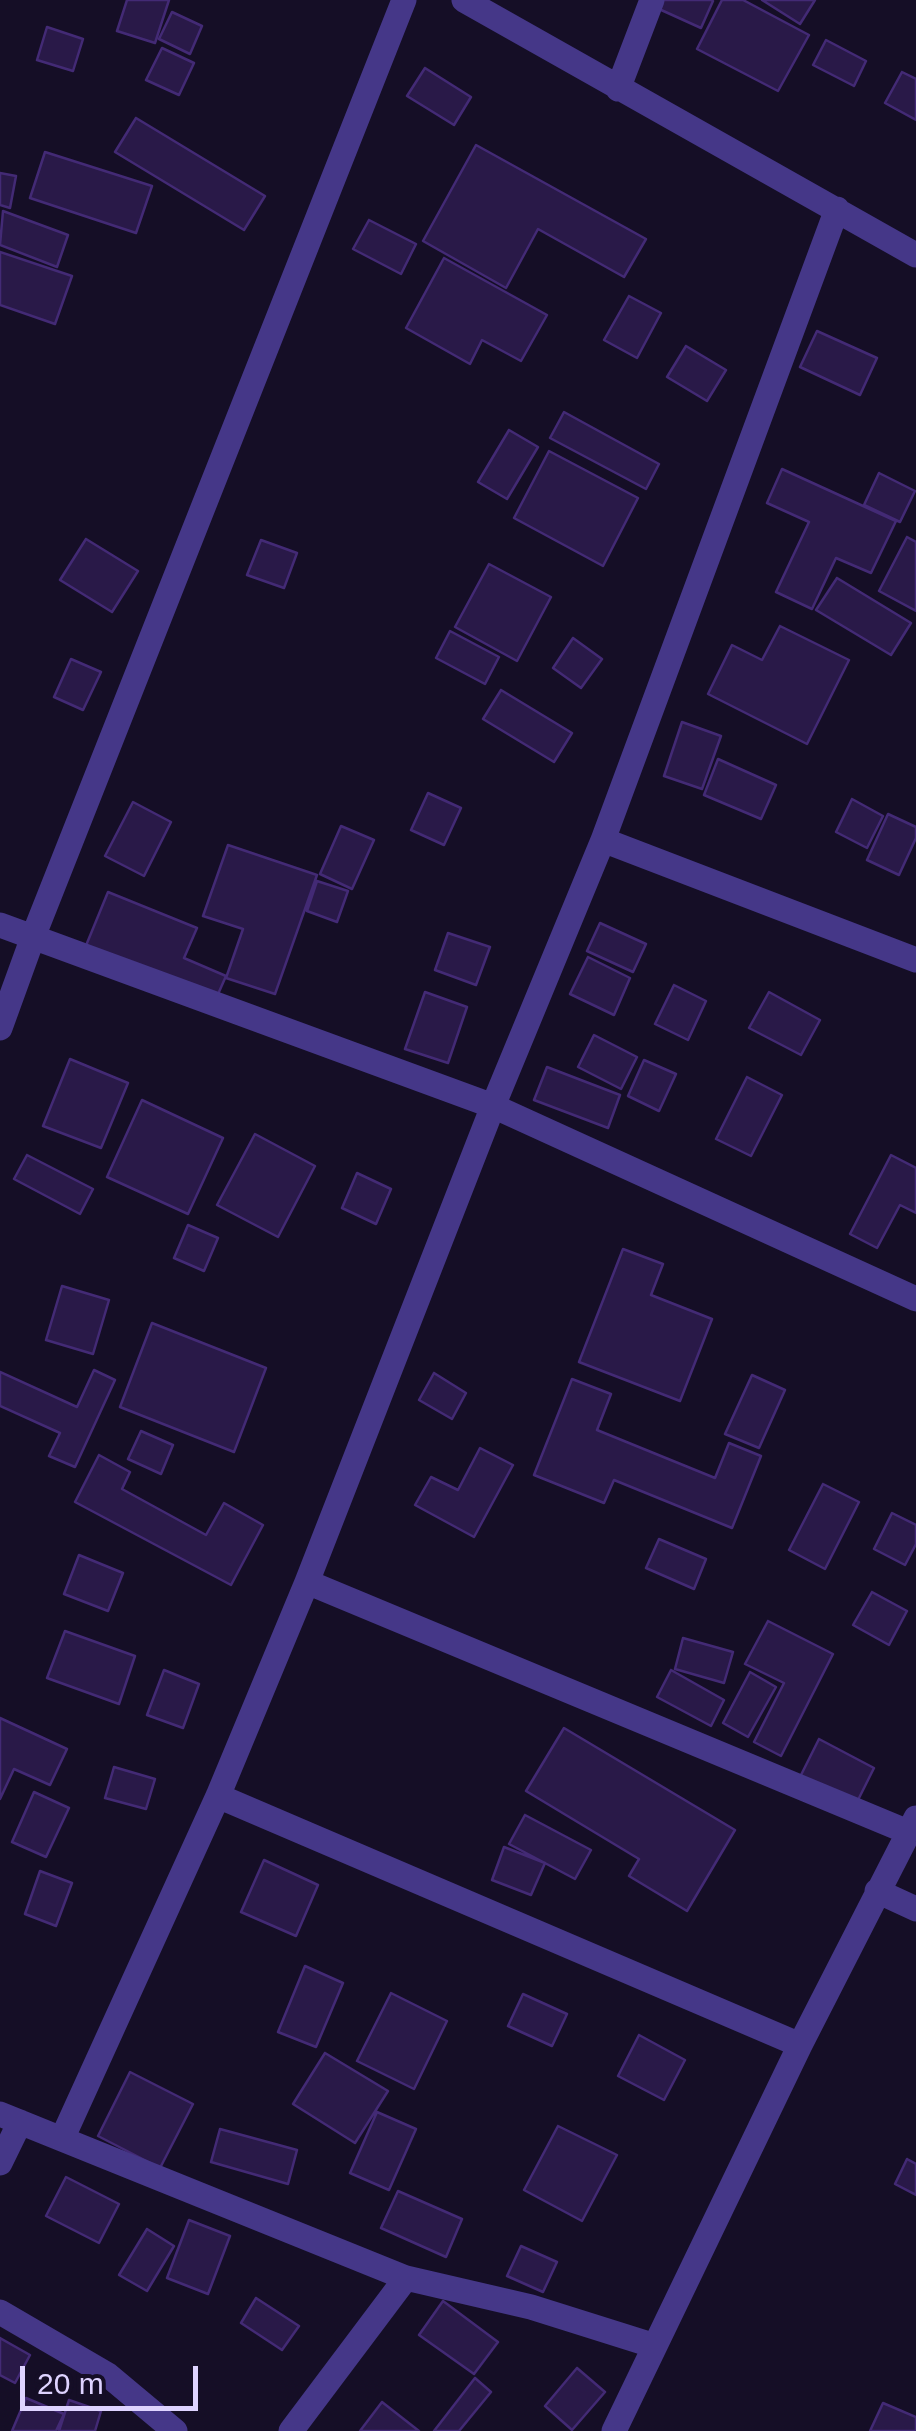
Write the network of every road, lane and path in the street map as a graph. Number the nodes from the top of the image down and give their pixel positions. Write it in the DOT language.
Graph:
graph roads {
  1 [pos="404,0"];
  2 [pos="464,0"];
  3 [pos="652,0"];
  4 [pos="618,89"];
  5 [pos="837,209"];
  6 [pos="916,255"];
  7 [pos="602,840"];
  8 [pos="0,925"];
  9 [pos="33,937"];
  10 [pos="916,960"];
  11 [pos="0,1028"];
  12 [pos="493,1106"];
  13 [pos="916,1299"];
  14 [pos="307,1582"];
  15 [pos="218,1796"];
  16 [pos="912,1825"];
  17 [pos="878,1891"];
  18 [pos="916,1908"];
  19 [pos="800,2045"];
  20 [pos="10,2118"];
  21 [pos="62,2139"];
  22 [pos="0,2164"];
  23 [pos="406,2278"];
  24 [pos="0,2312"];
  25 [pos="654,2346"];
  26 [pos="175,2431"];
  27 [pos="291,2431"];
  28 [pos="614,2431"];
  1 -- 9 [label="street"];
  2 -- 4 [label="street"];
  3 -- 4 [label="street"];
  4 -- 5 [label="street"];
  5 -- 6 [label="street"];
  5 -- 7 [label="street"];
  7 -- 10 [label="street"];
  7 -- 12 [label="street"];
  8 -- 9 [label="street"];
  9 -- 11 [label="street"];
  9 -- 12 [label="street"];
  12 -- 13 [label="street"];
  12 -- 14 [label="street"];
  14 -- 15 [label="street"];
  14 -- 16 [label="street"];
  15 -- 19 [label="street"];
  15 -- 21 [label="street"];
  16 -- 17 [label="street"];
  17 -- 18 [label="street"];
  17 -- 19 [label="street"];
  19 -- 25 [label="street"];
  20 -- 21 [label="street"];
  20 -- 22 [label="street"];
  21 -- 23 [label="street"];
  23 -- 25 [label="street"];
  23 -- 27 [label="street"];
  24 -- 26 [label="street"];
  25 -- 28 [label="street"];
}
